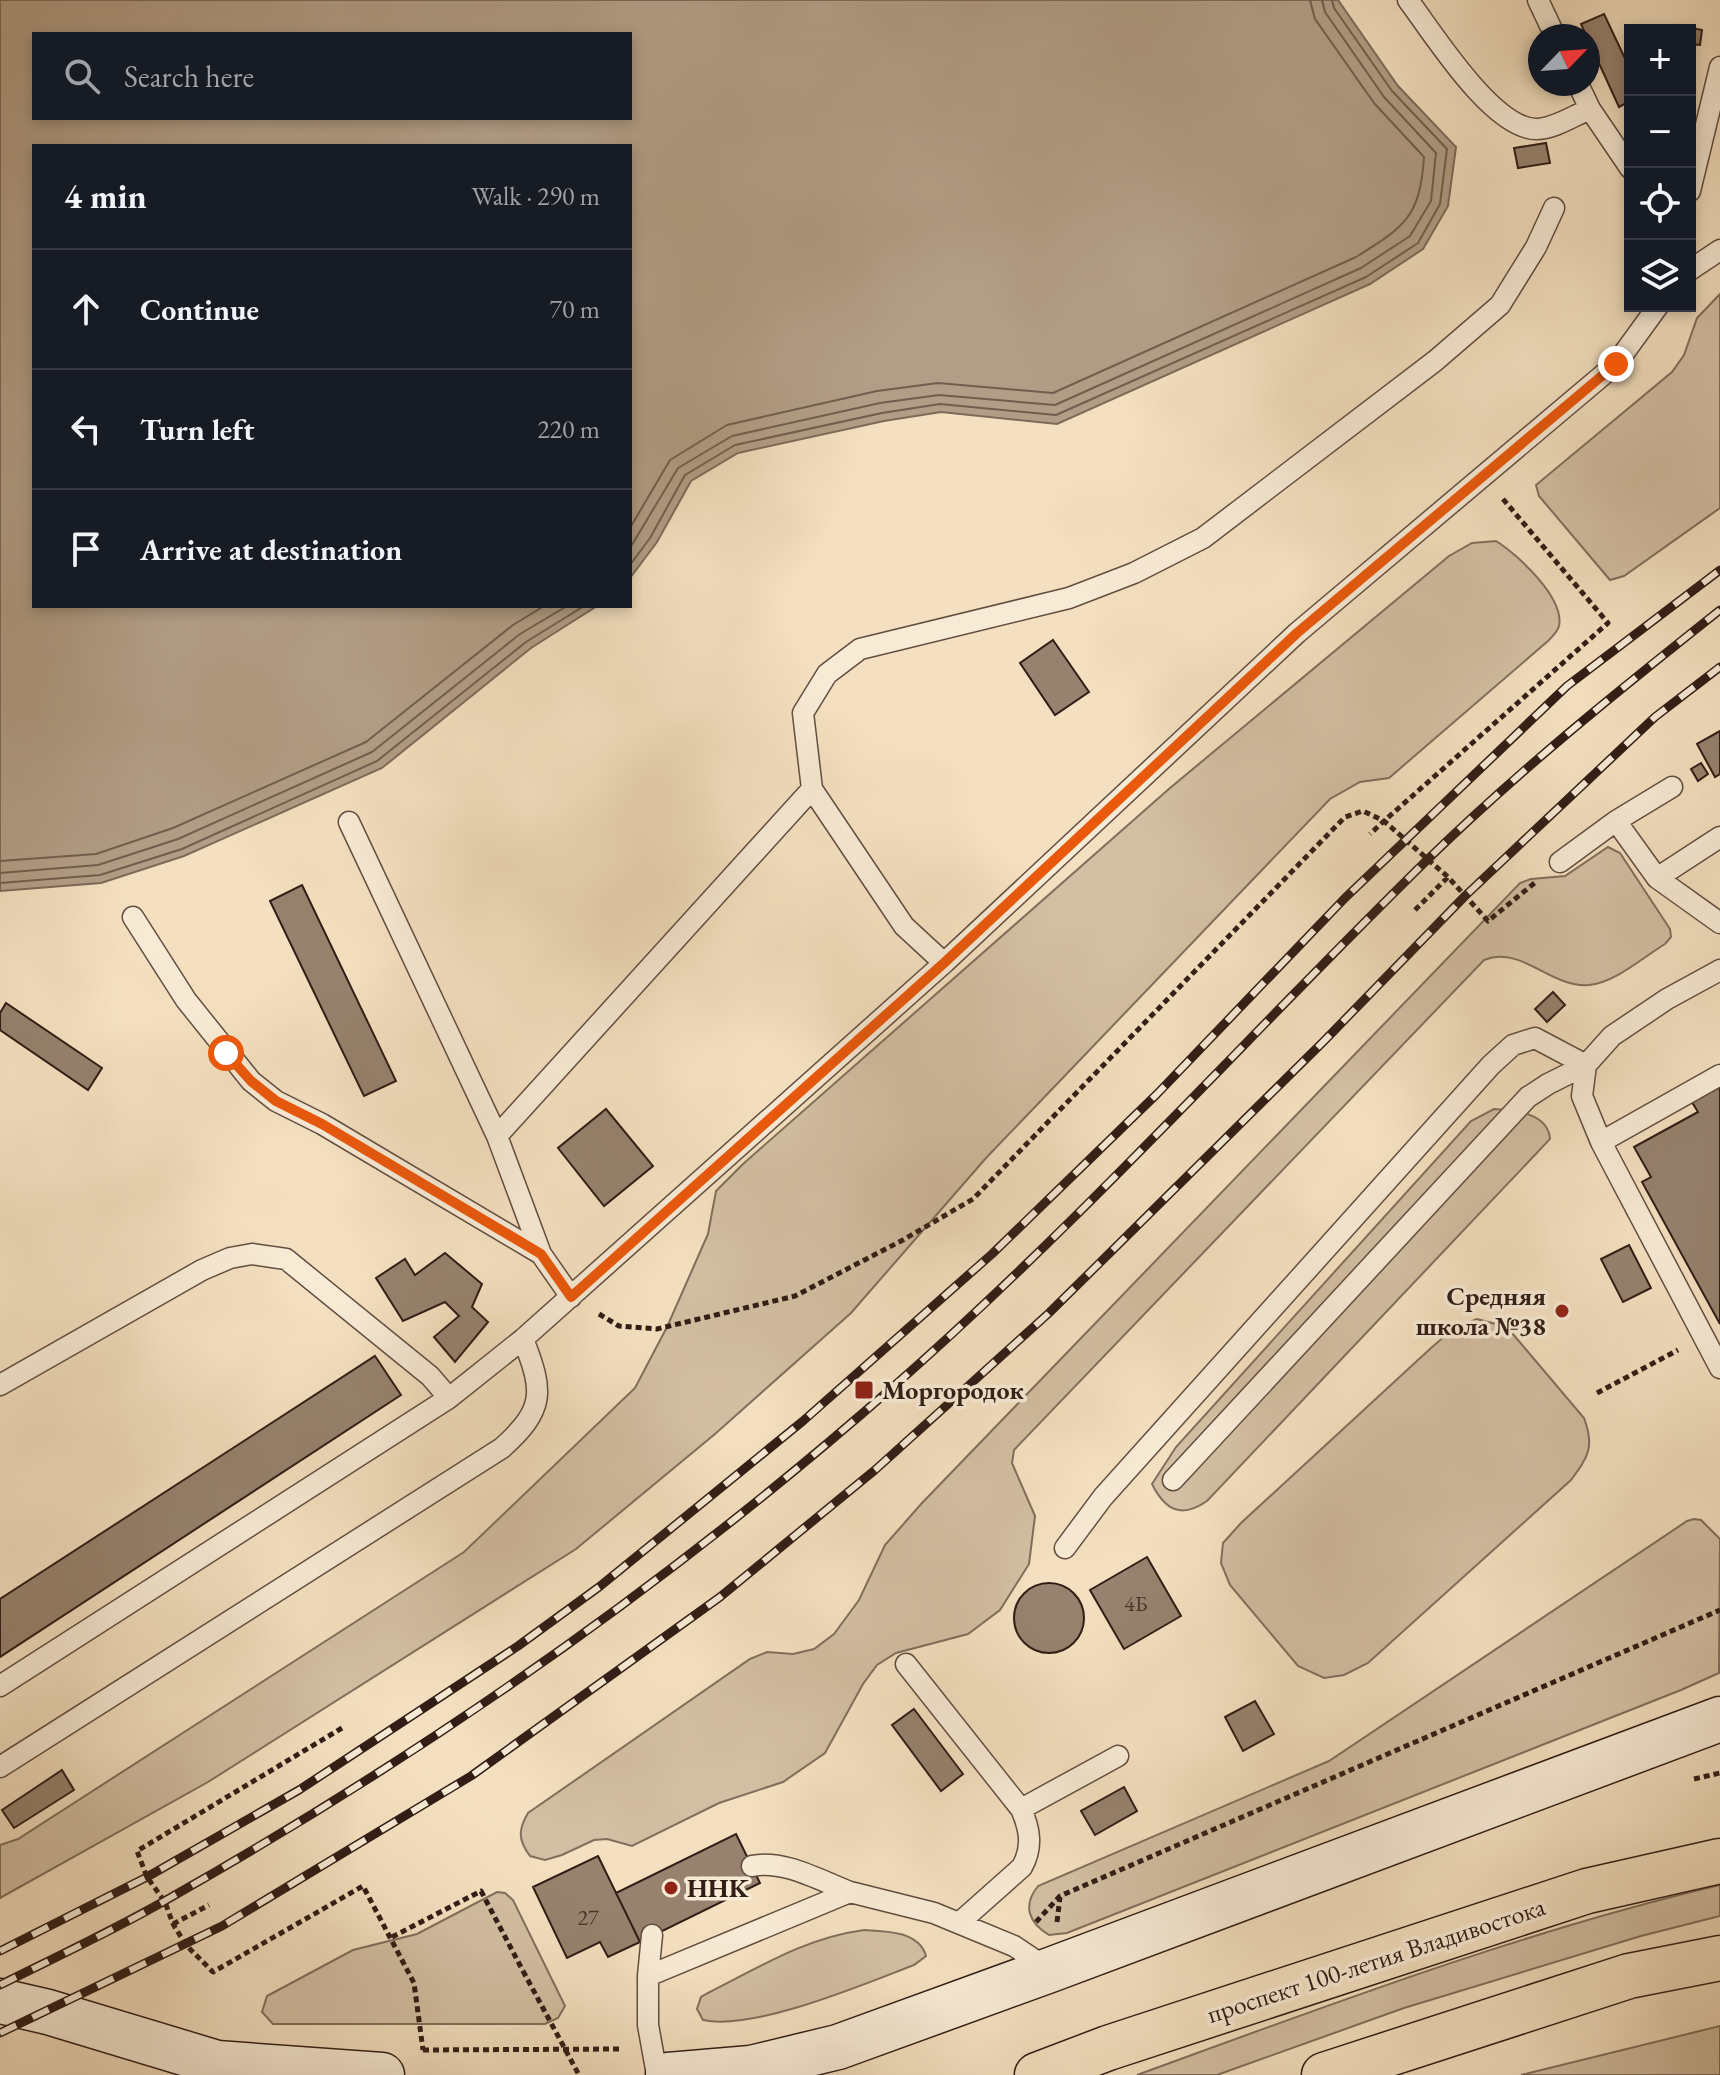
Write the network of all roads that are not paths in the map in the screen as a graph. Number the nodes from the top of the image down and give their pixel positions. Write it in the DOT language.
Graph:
graph roads {
  1 [pos="1408,0"];
  2 [pos="1538,0"];
  3 [pos="1549,24"];
  4 [pos="1720,67"];
  5 [pos="1584,96"];
  6 [pos="1590,109"];
  7 [pos="1624,159"];
  8 [pos="1696,168"];
  9 [pos="1554,208"];
  10 [pos="1720,250"];
  11 [pos="1696,266"];
  12 [pos="1654,312"];
  13 [pos="1672,787"];
  14 [pos="812,789"];
  15 [pos="1616,821"];
  16 [pos="349,822"];
  17 [pos="1720,837"];
  18 [pos="1560,862"];
  19 [pos="1657,878"];
  20 [pos="133,917"];
  21 [pos="1720,923"];
  22 [pos="944,963"];
  23 [pos="1720,970"];
  24 [pos="1586,1065"];
  25 [pos="1720,1075"];
  26 [pos="497,1136"];
  27 [pos="1601,1142"];
  28 [pos="541,1254"];
  29 [pos="571,1297"];
  30 [pos="523,1339"];
  31 [pos="1720,1368"];
  32 [pos="0,1385"];
  33 [pos="449,1398"];
  34 [pos="1173,1480"];
  35 [pos="1065,1548"];
  36 [pos="906,1664"];
  37 [pos="0,1686"];
  38 [pos="1720,1719"];
  39 [pos="1118,1756"];
  40 [pos="0,1767"];
  41 [pos="1021,1809"];
  42 [pos="1720,1861"];
  43 [pos="752,1866"];
  44 [pos="850,1892"];
  45 [pos="959,1923"];
  46 [pos="652,1935"];
  47 [pos="1720,1958"];
  48 [pos="1050,1970"];
  49 [pos="648,1976"];
  50 [pos="0,2001"];
  51 [pos="198,2069"];
  52 [pos="382,2075"];
  53 [pos="657,2075"];
  54 [pos="668,2075"];
  55 [pos="1037,2075"];
  56 [pos="1324,2075"];
  1 -- 6 [label="lane"];
  2 -- 3 [label="lane"];
  4 -- 8 [label="lane"];
  5 -- 6 [label="lane"];
  6 -- 7 [label="lane"];
  9 -- 14 [label="lane"];
  10 -- 11 [label="lane"];
  12 -- 22 [label="lane"];
  13 -- 15 [label="lane"];
  14 -- 22 [label="lane"];
  14 -- 26 [label="lane"];
  15 -- 18 [label="lane"];
  15 -- 19 [label="lane"];
  16 -- 26 [label="lane"];
  17 -- 19 [label="lane"];
  19 -- 21 [label="lane"];
  20 -- 28 [label="lane"];
  22 -- 29 [label="lane"];
  23 -- 24 [label="lane"];
  24 -- 27 [label="lane"];
  24 -- 34 [label="lane"];
  24 -- 35 [label="lane"];
  25 -- 27 [label="lane"];
  26 -- 28 [label="lane"];
  27 -- 31 [label="lane"];
  28 -- 29 [label="lane"];
  29 -- 30 [label="lane"];
  30 -- 33 [label="lane"];
  30 -- 40 [label="lane"];
  32 -- 33 [label="lane"];
  33 -- 37 [label="lane"];
  36 -- 41 [label="lane"];
  38 -- 48 [label="street"];
  39 -- 41 [label="lane"];
  41 -- 45 [label="lane"];
  42 -- 55 [label="highway, проспект 100-летия Владивостока"];
  43 -- 44 [label="lane"];
  44 -- 45 [label="lane"];
  44 -- 49 [label="lane"];
  45 -- 48 [label="lane"];
  46 -- 49 [label="lane"];
  47 -- 56 [label="highway"];
  48 -- 54 [label="street"];
  49 -- 53 [label="lane"];
  50 -- 51 [label="street"];
  51 -- 52 [label="street"];
}
